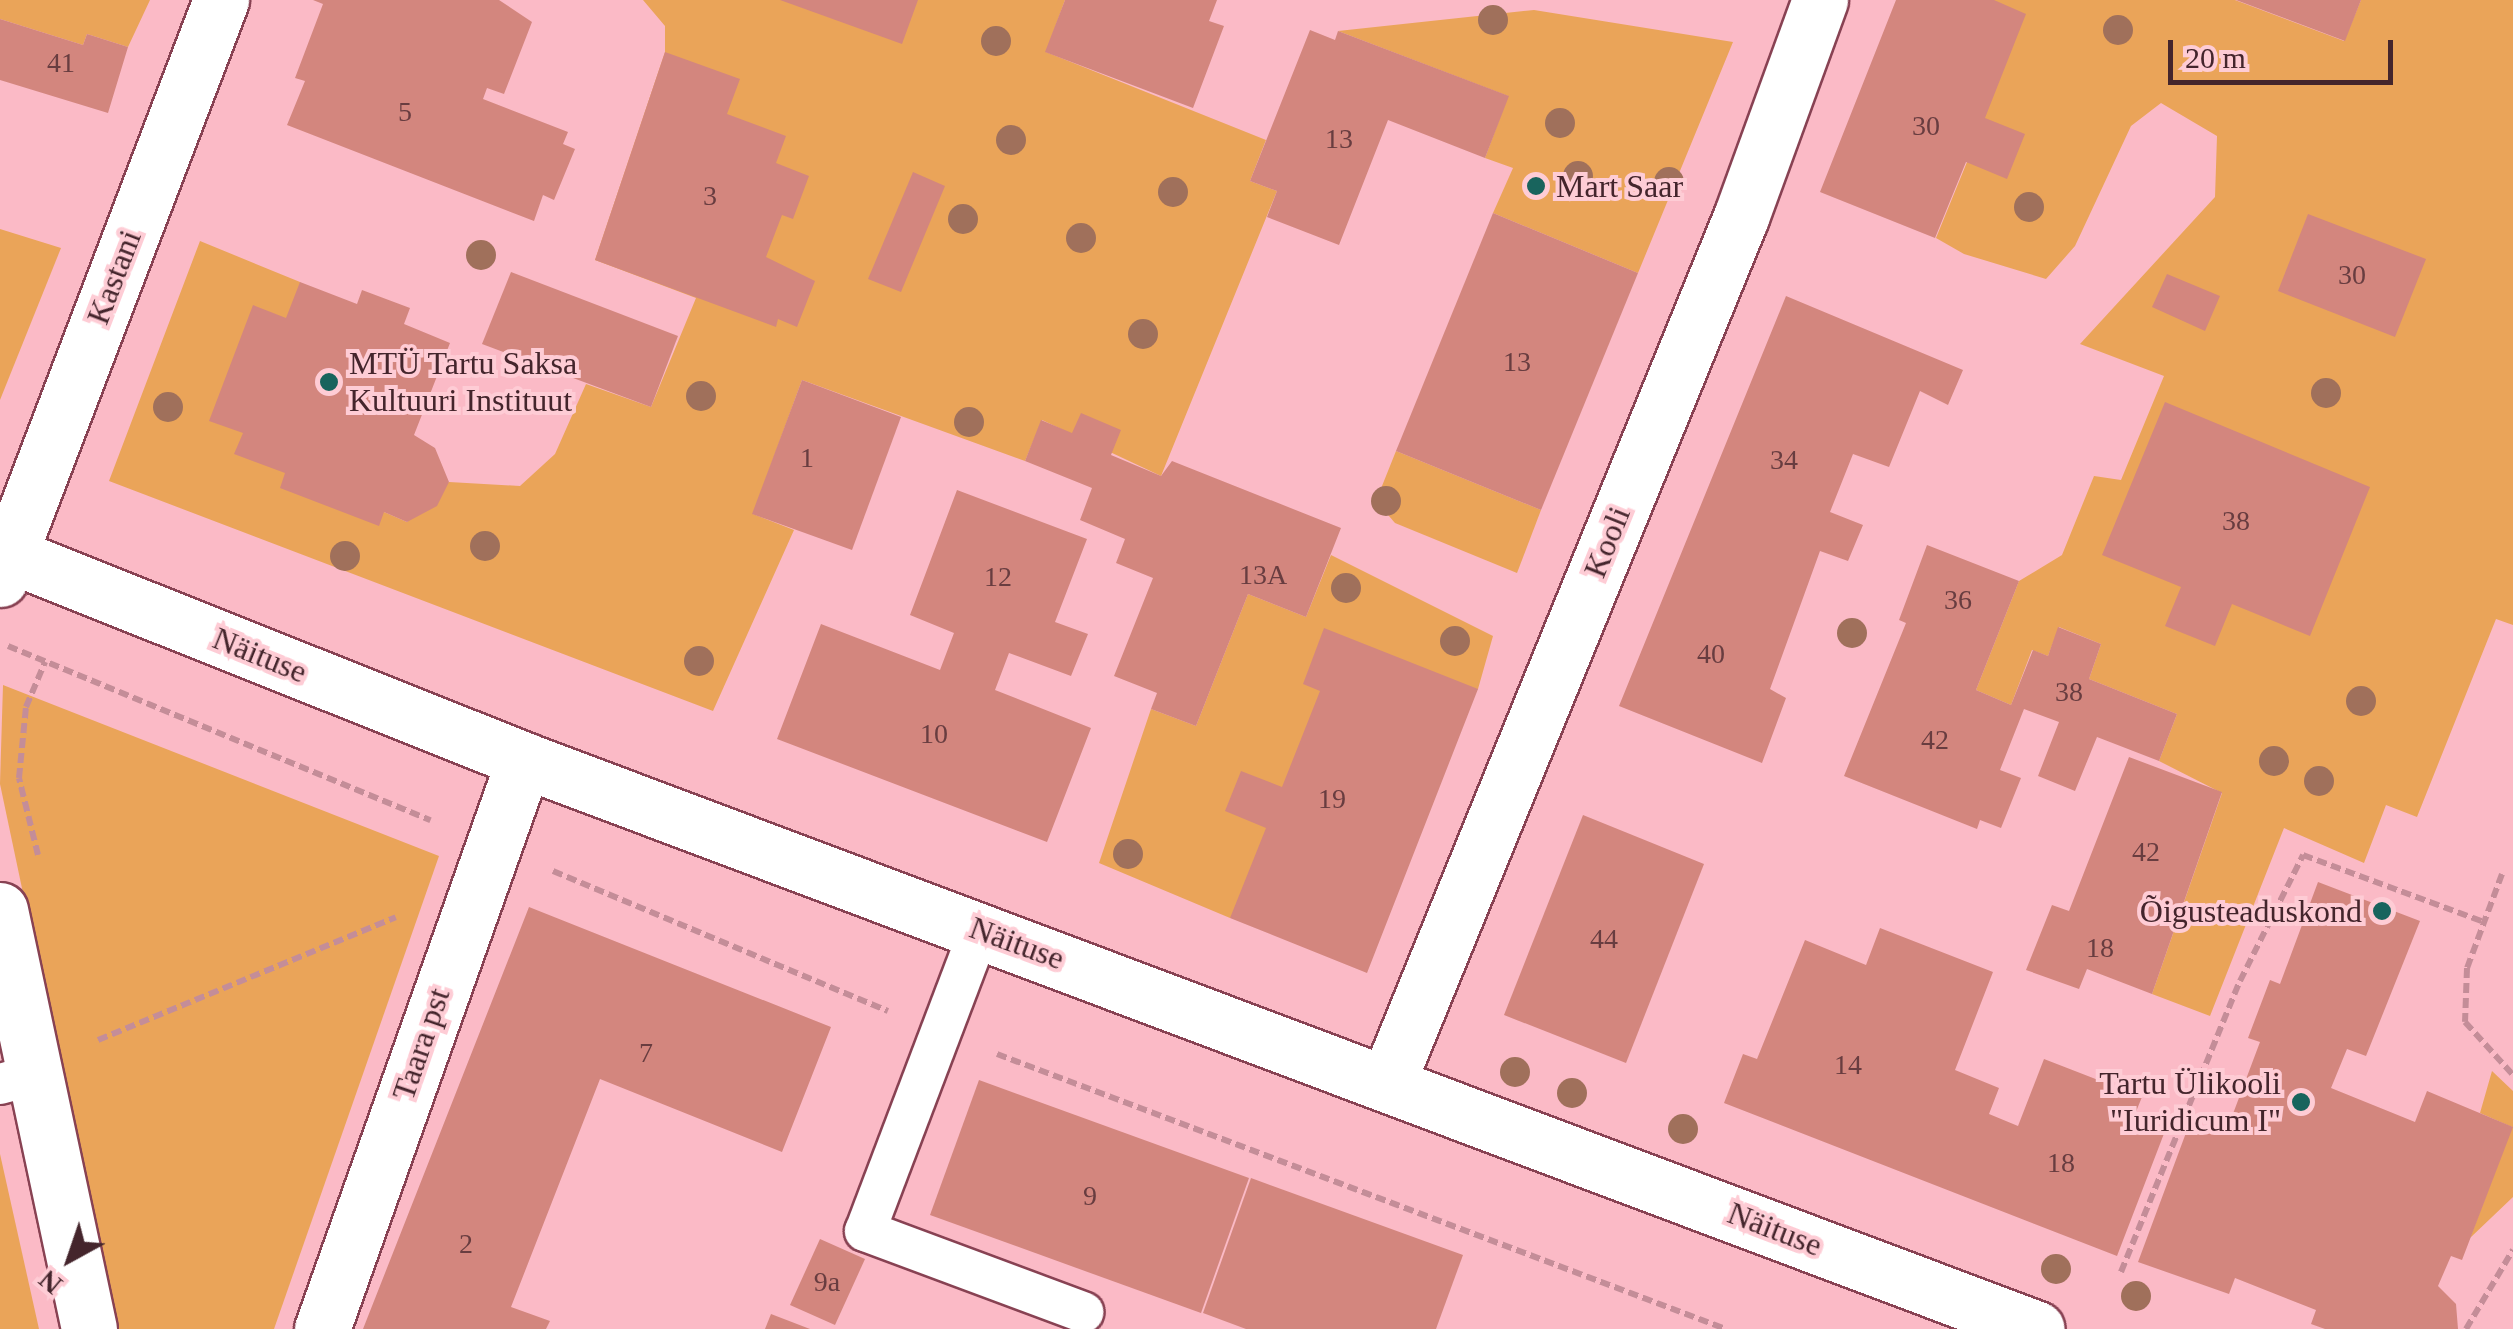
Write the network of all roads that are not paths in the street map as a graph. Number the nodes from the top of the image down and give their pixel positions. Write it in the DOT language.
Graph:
graph roads {
  1 [pos="220,0"];
  2 [pos="1820,0"];
  3 [pos="2,561"];
  4 [pos="524,760"];
  5 [pos="0,910"];
  6 [pos="980,930"];
  7 [pos="17,1080"];
  8 [pos="1388,1081"];
  9 [pos="1083,1312"];
  10 [pos="89,1329"];
  11 [pos="322,1329"];
  12 [pos="2037,1329"];
  1 -- 3 [label="street, Kastani"];
  2 -- 8 [label="street, Kooli"];
  3 -- 4 [label="street, Näituse"];
  4 -- 6 [label="street, Näituse"];
  4 -- 11 [label="street, Taara pst"];
  5 -- 7 [label="street"];
  6 -- 8 [label="street, Näituse"];
  6 -- 9 [label="lane"];
  7 -- 10 [label="street"];
  8 -- 12 [label="street, Näituse"];
}
